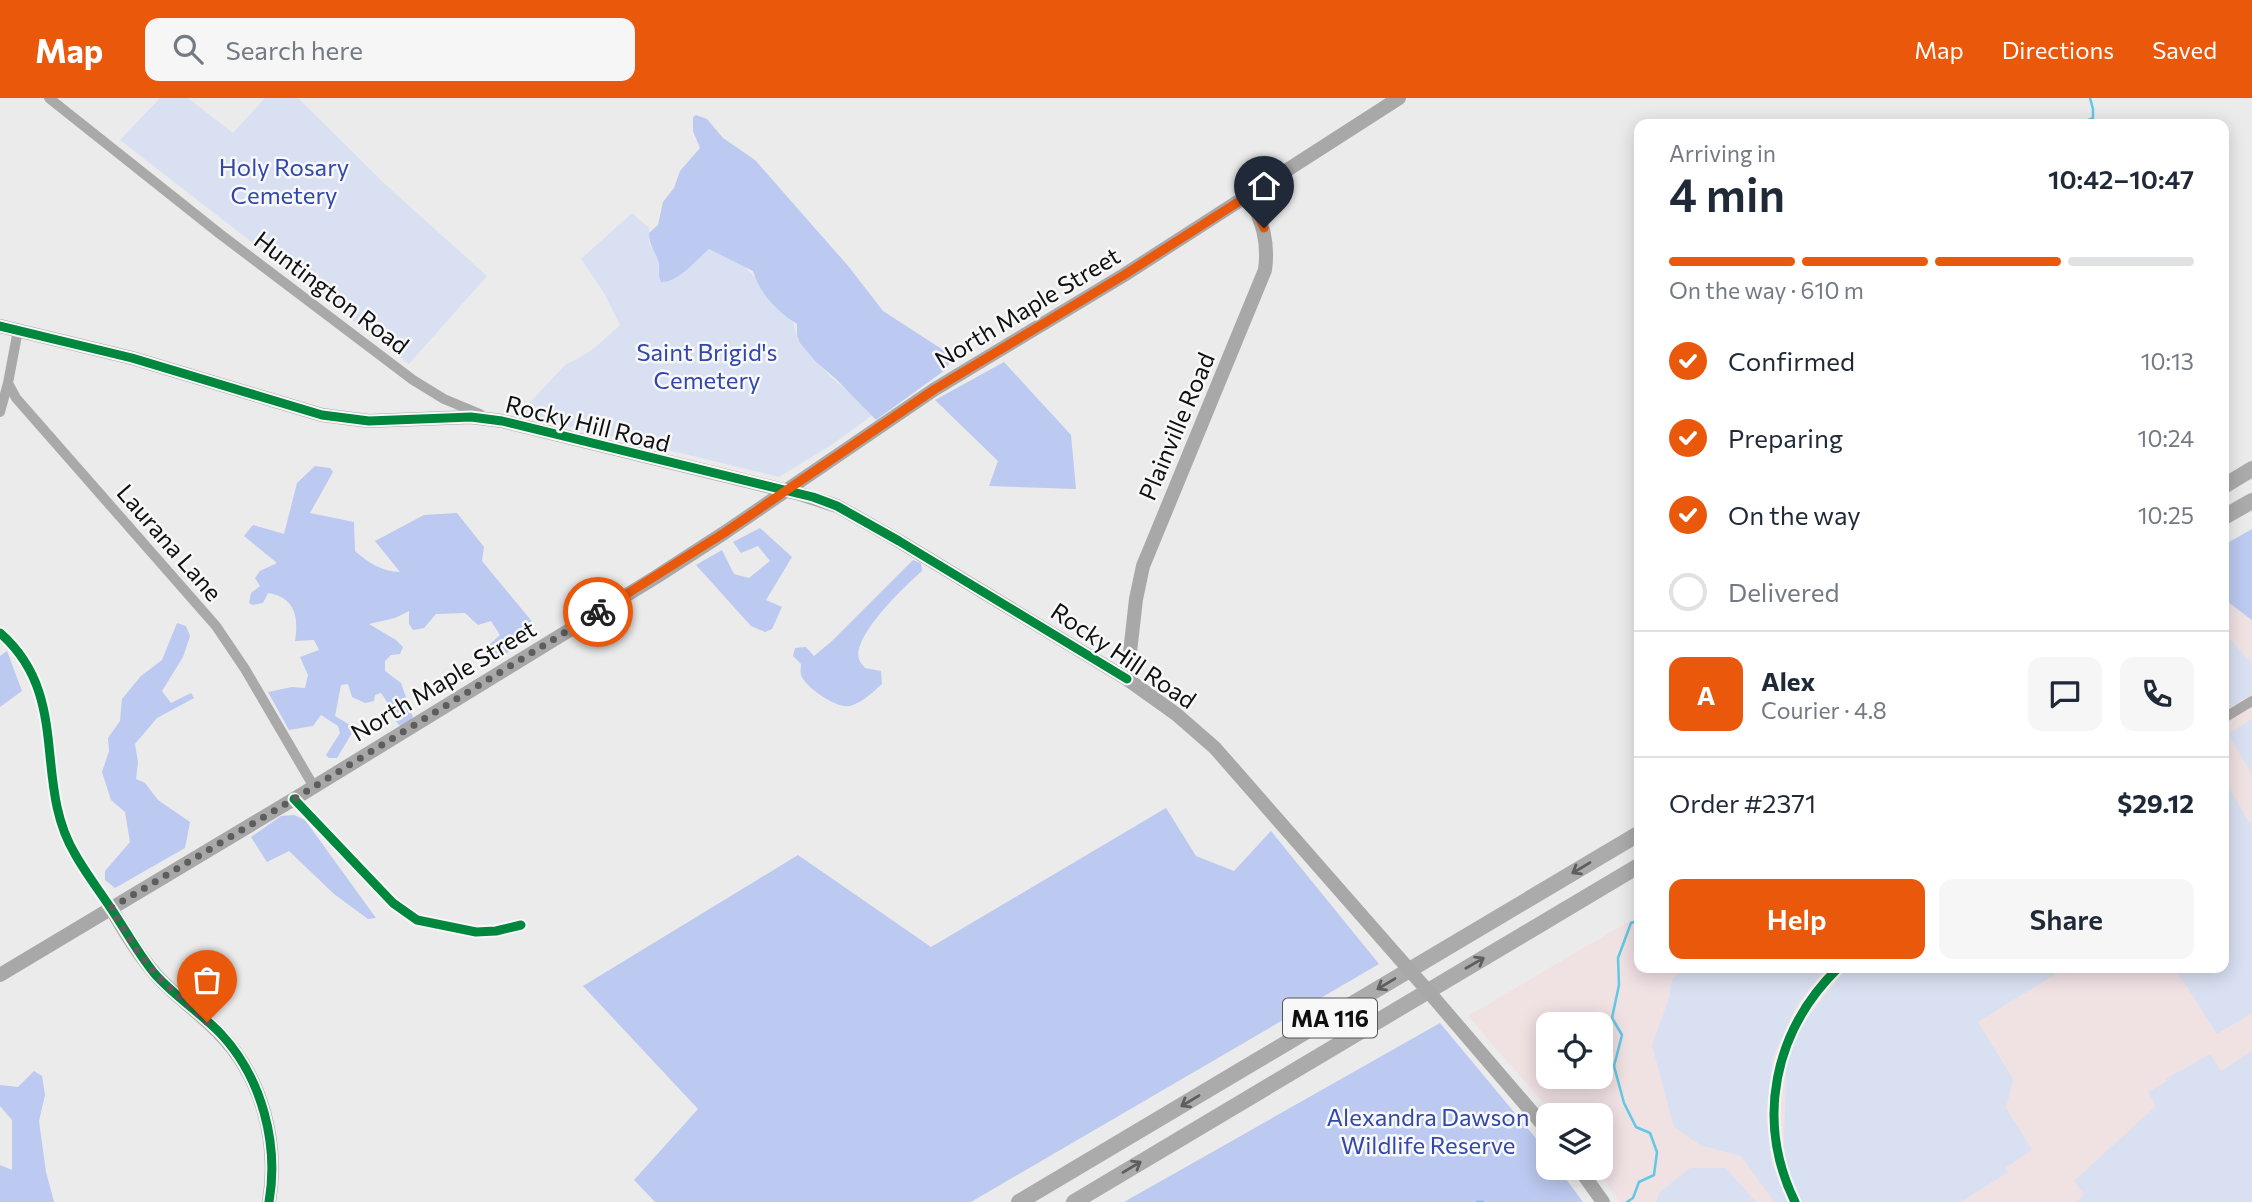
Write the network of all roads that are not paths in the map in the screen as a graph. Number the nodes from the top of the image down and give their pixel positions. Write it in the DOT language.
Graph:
graph roads {
  1 [pos="49,98"];
  2 [pos="1399,98"];
  3 [pos="63,102"];
  4 [pos="1249,195"];
  5 [pos="0,326"];
  6 [pos="18,330"];
  7 [pos="8,383"];
  8 [pos="0,412"];
  9 [pos="502,421"];
  10 [pos="2252,469"];
  11 [pos="2229,482"];
  12 [pos="788,490"];
  13 [pos="2252,501"];
  14 [pos="2229,514"];
  15 [pos="0,633"];
  16 [pos="1127,679"];
  17 [pos="2252,701"];
  18 [pos="2229,715"];
  19 [pos="314,787"];
  20 [pos="294,799"];
  21 [pos="1634,837"];
  22 [pos="1634,869"];
  23 [pos="111,908"];
  24 [pos="521,925"];
  25 [pos="1834,973"];
  26 [pos="0,975"];
  27 [pos="1536,1117"];
  28 [pos="1587,1180"];
  29 [pos="269,1202"];
  30 [pos="1019,1202"];
  31 [pos="1074,1202"];
  32 [pos="1603,1202"];
  33 [pos="1795,1202"];
  1 -- 3 [label="street, Huntington Road"];
  2 -- 4 [label="main road, North Maple Street"];
  3 -- 9 [label="street, Huntington Road"];
  4 -- 12 [label="main road, North Maple Street"];
  4 -- 16 [label="main road, Plainville Road"];
  5 -- 6 [label="main road, Rocky Hill Road"];
  6 -- 7 [label="street"];
  6 -- 9 [label="main road, Rocky Hill Road"];
  7 -- 8 [label="street"];
  7 -- 19 [label="street, Laurana Lane"];
  9 -- 12 [label="main road, Rocky Hill Road"];
  10 -- 11 [label="main road"];
  12 -- 16 [label="main road, Rocky Hill Road"];
  12 -- 19 [label="main road, North Maple Street"];
  13 -- 14 [label="main road"];
  15 -- 23 [label="street"];
  16 -- 27 [label="main road, Rocky Hill Road, bridge"];
  17 -- 18 [label="street"];
  19 -- 20 [label="main road, North Maple Street"];
  20 -- 23 [label="main road, North Maple Street"];
  20 -- 24 [label="street"];
  21 -- 30 [label="main road, MA 116, one-way"];
  31 -- 22 [label="main road, MA 116, one-way"];
  23 -- 26 [label="main road, North Maple Street"];
  23 -- 29 [label="main road"];
  25 -- 33 [label="street"];
  28 -- 32 [label="main road"];
}
